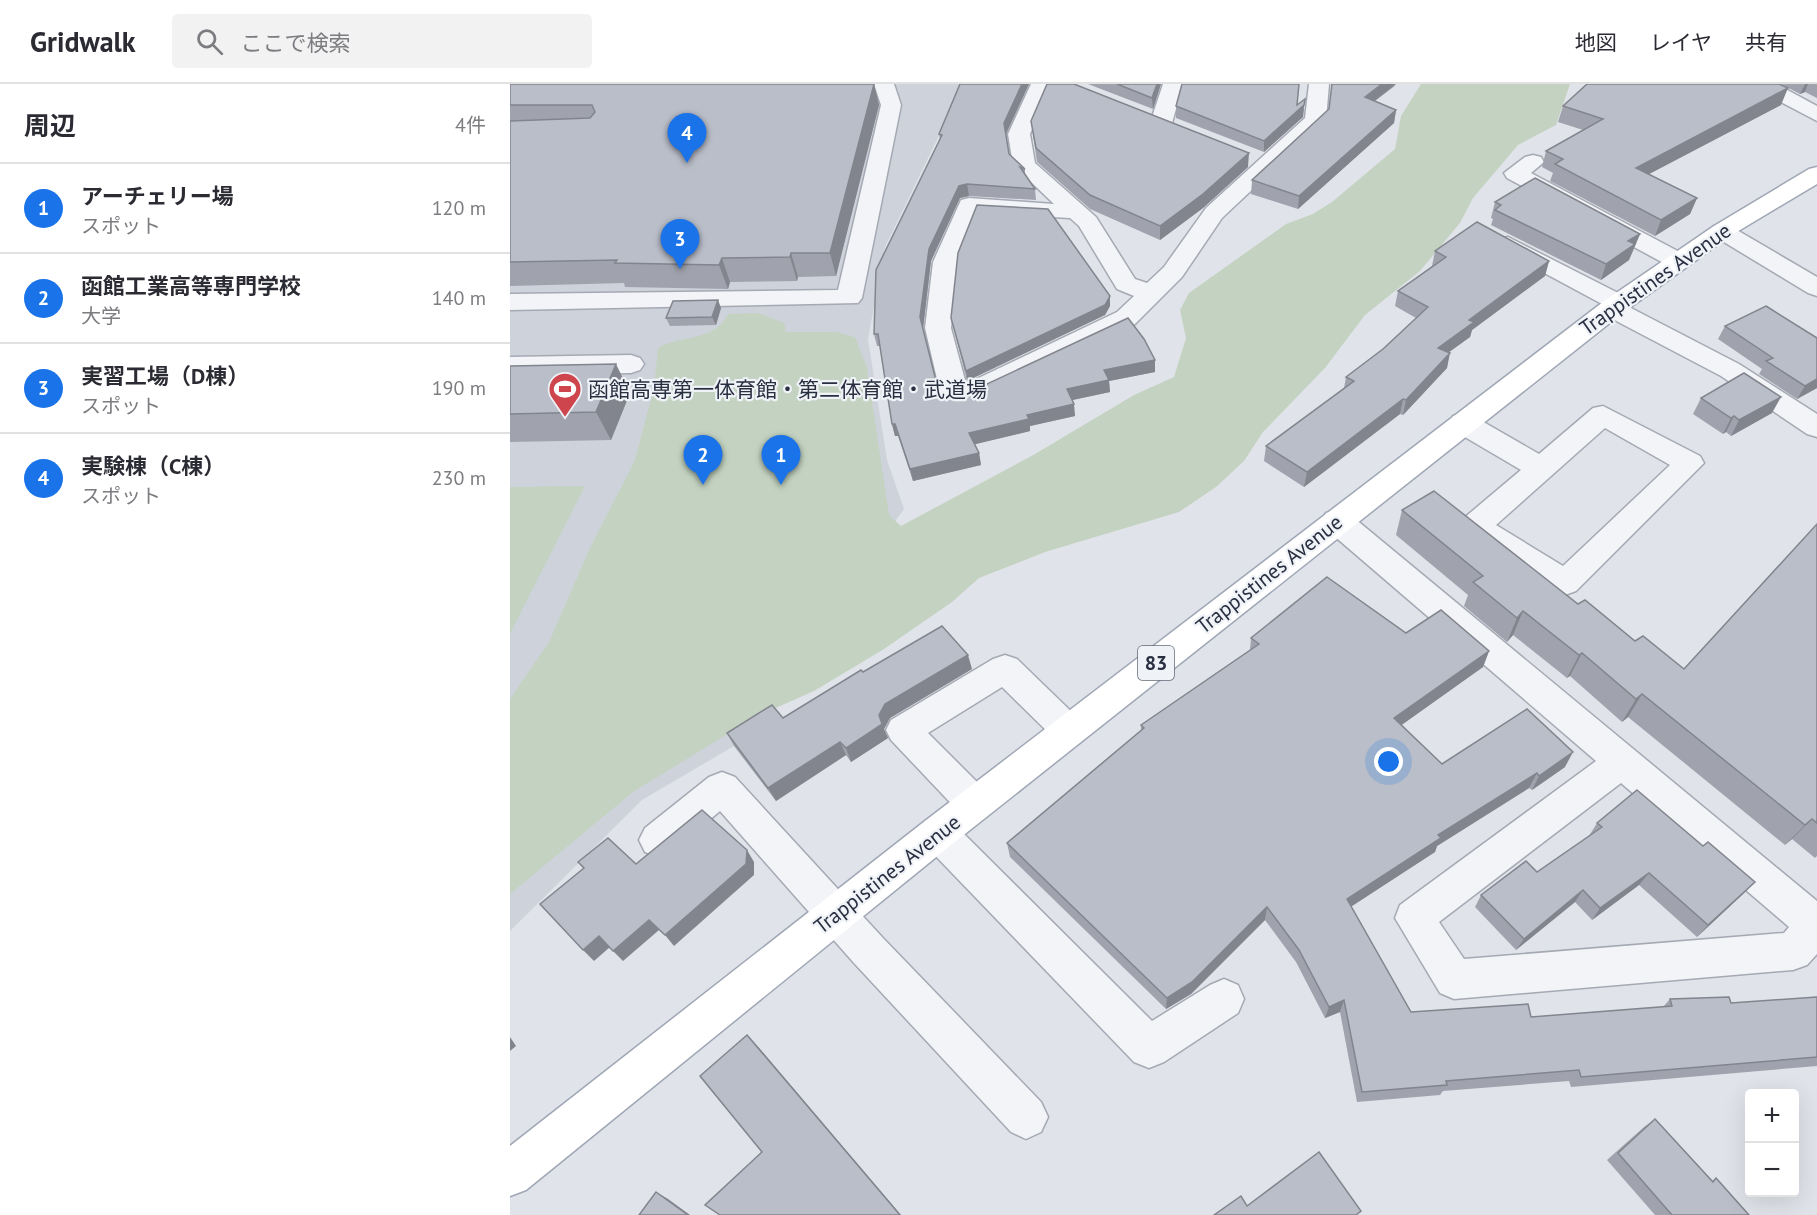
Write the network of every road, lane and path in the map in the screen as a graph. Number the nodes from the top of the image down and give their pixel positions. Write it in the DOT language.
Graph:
graph roads {
  1 [pos="884,84"];
  2 [pos="1041,84"];
  3 [pos="1173,84"];
  4 [pos="1319,84"];
  5 [pos="1761,84"];
  6 [pos="1140,114"];
  7 [pos="1817,115"];
  8 [pos="1161,123"];
  9 [pos="1183,131"];
  10 [pos="1533,162"];
  11 [pos="1817,174"];
  12 [pos="1076,211"];
  13 [pos="1722,231"];
  14 [pos="1490,234"];
  15 [pos="1678,261"];
  16 [pos="1817,288"];
  17 [pos="1153,294"];
  18 [pos="510,302"];
  19 [pos="1615,305"];
  20 [pos="631,364"];
  21 [pos="510,366"];
  22 [pos="1462,423"];
  23 [pos="1817,427"];
  24 [pos="1539,470"];
  25 [pos="1337,521"];
  26 [pos="1069,731"];
  27 [pos="1623,761"];
  28 [pos="975,804"];
  29 [pos="938,833"];
  30 [pos="658,840"];
  31 [pos="836,915"];
  32 [pos="1224,999"];
  33 [pos="1026,1117"];
  34 [pos="510,1174"];
  1 -- 18 [label="street"];
  2 -- 12 [label="street"];
  3 -- 8 [label="street"];
  4 -- 17 [label="street"];
  5 -- 7 [label="street"];
  6 -- 8 [label="street"];
  8 -- 9 [label="street"];
  10 -- 15 [label="street"];
  11 -- 13 [label="main road, Trappistines Avenue / 83"];
  12 -- 17 [label="street"];
  12 -- 17 [label="street"];
  13 -- 15 [label="main road, Trappistines Avenue / 83"];
  13 -- 16 [label="street"];
  14 -- 19 [label="street"];
  15 -- 19 [label="main road, Trappistines Avenue / 83"];
  19 -- 22 [label="main road, Trappistines Avenue / 83"];
  19 -- 23 [label="street"];
  20 -- 21 [label="street"];
  22 -- 24 [label="street"];
  22 -- 25 [label="main road, Trappistines Avenue / 83"];
  24 -- 24 [label="street"];
  25 -- 26 [label="main road, Trappistines Avenue / 83"];
  25 -- 27 [label="street"];
  26 -- 28 [label="main road, Trappistines Avenue / 83"];
  26 -- 28 [label="street"];
  27 -- 27 [label="street"];
  28 -- 29 [label="main road, Trappistines Avenue / 83"];
  29 -- 31 [label="main road, Trappistines Avenue / 83"];
  29 -- 32 [label="street"];
  30 -- 31 [label="street"];
  31 -- 33 [label="street"];
  31 -- 34 [label="main road, Trappistines Avenue / 83"];
}
